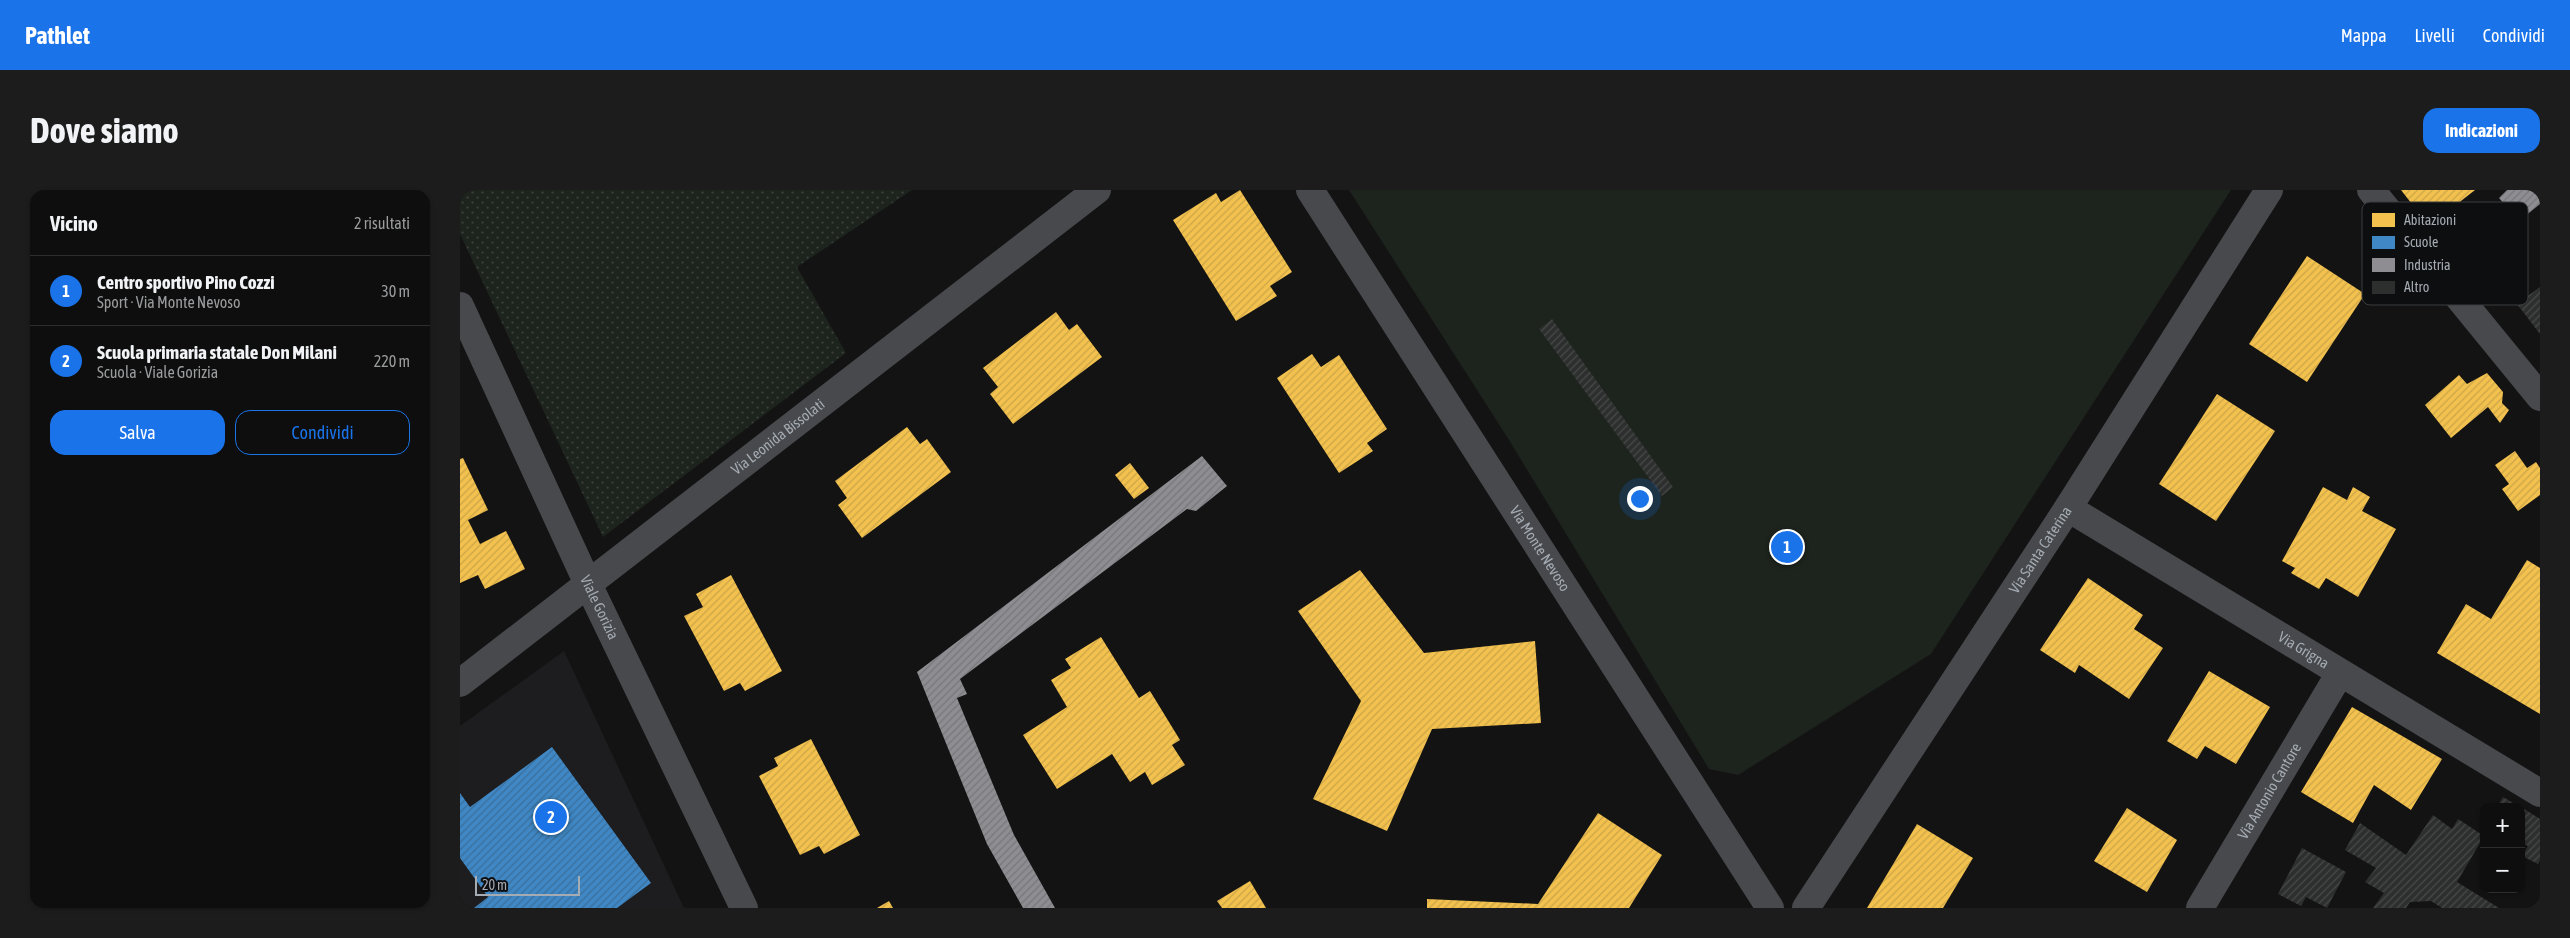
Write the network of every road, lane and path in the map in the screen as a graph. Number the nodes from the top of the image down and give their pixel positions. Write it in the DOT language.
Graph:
graph roads {
  1 [pos="1097,190"];
  2 [pos="1310,190"];
  3 [pos="2269,190"];
  4 [pos="2371,190"];
  5 [pos="2381,202"];
  6 [pos="2465,305"];
  7 [pos="460,306"];
  8 [pos="2540,397"];
  9 [pos="2068,508"];
  10 [pos="588,584"];
  11 [pos="2340,673"];
  12 [pos="460,683"];
  13 [pos="2540,792"];
  14 [pos="744,908"];
  15 [pos="1770,908"];
  16 [pos="1806,908"];
  17 [pos="2200,908"];
  1 -- 10 [label="street, Via Leonida Bissolati"];
  2 -- 15 [label="street, Via Monte Nevoso"];
  3 -- 9 [label="street, Via Santa Caterina"];
  4 -- 5 [label="street"];
  6 -- 8 [label="street"];
  7 -- 10 [label="street, Viale Gorizia"];
  9 -- 11 [label="street, Via Grigna"];
  9 -- 16 [label="street, Via Santa Caterina"];
  10 -- 12 [label="street, Via Leonida Bissolati"];
  10 -- 14 [label="street, Viale Gorizia"];
  11 -- 13 [label="street, Via Grigna"];
  11 -- 17 [label="street, Via Antonio Cantore"];
}
